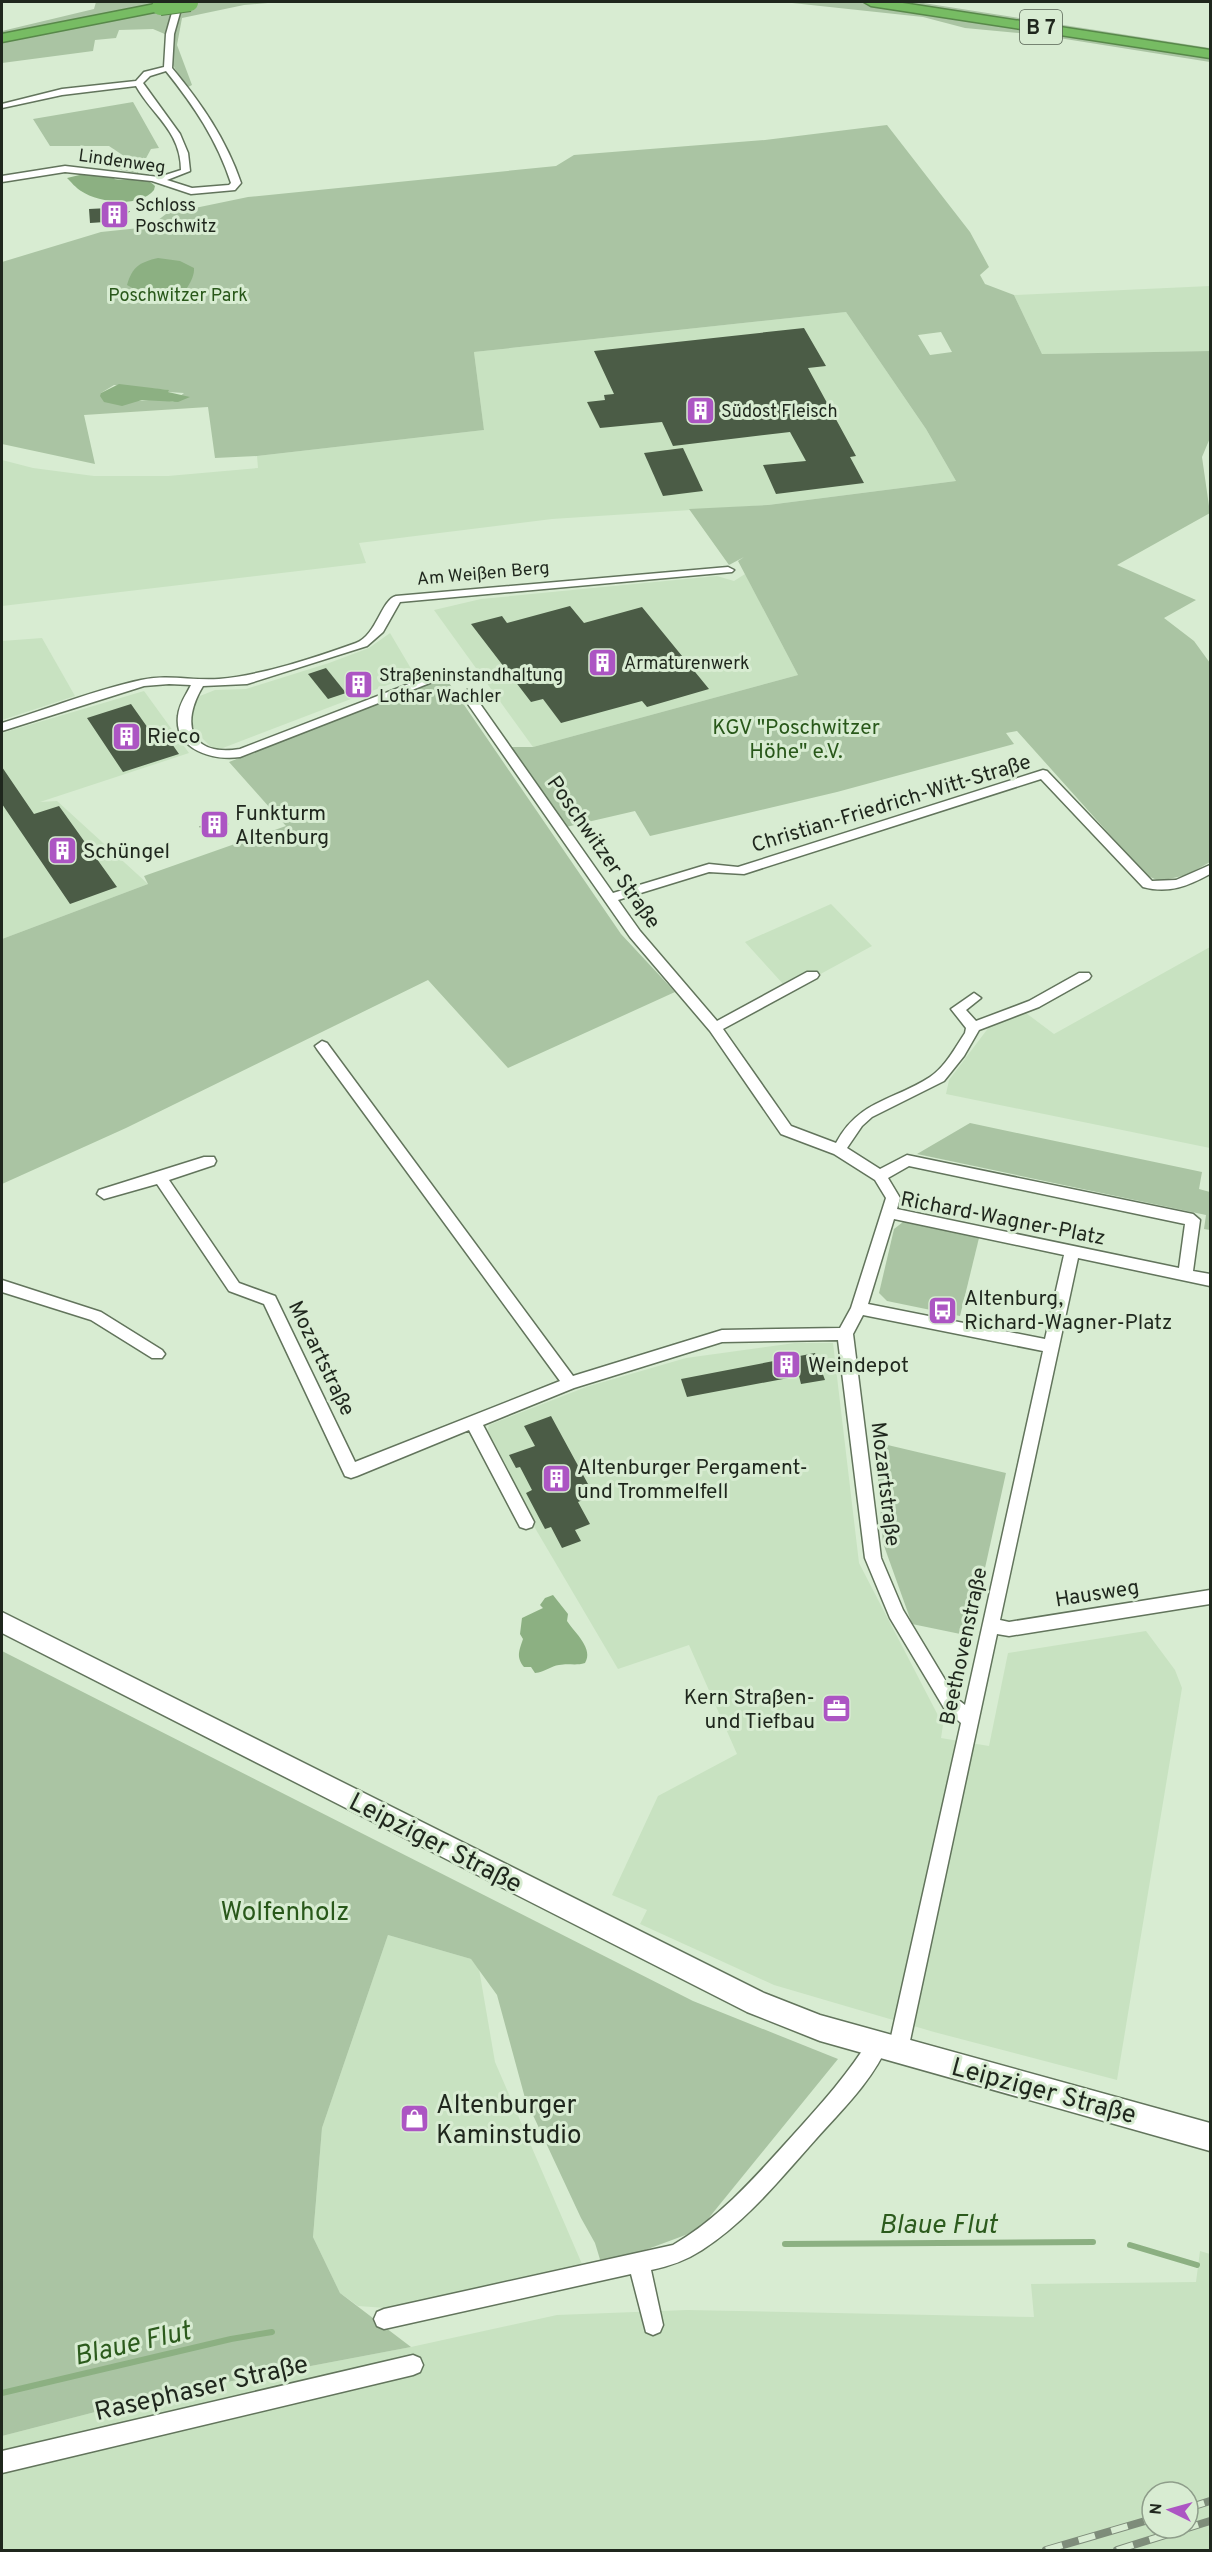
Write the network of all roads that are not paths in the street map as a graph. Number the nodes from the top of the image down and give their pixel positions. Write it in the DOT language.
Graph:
graph roads {
  1 [pos="190,2"];
  2 [pos="871,2"];
  3 [pos="2,38"];
  4 [pos="1210,54"];
  5 [pos="168,68"];
  6 [pos="139,83"];
  7 [pos="2,106"];
  8 [pos="2,179"];
  9 [pos="158,180"];
  10 [pos="728,570"];
  11 [pos="430,679"];
  12 [pos="199,682"];
  13 [pos="467,694"];
  14 [pos="2,728"];
  15 [pos="1210,869"];
  16 [pos="609,898"];
  17 [pos="812,975"];
  18 [pos="1084,976"];
  19 [pos="974,998"];
  20 [pos="973,1027"];
  21 [pos="715,1028"];
  22 [pos="322,1046"];
  23 [pos="839,1150"];
  24 [pos="209,1161"];
  25 [pos="880,1176"];
  26 [pos="160,1178"];
  27 [pos="104,1194"];
  28 [pos="889,1213"];
  29 [pos="1072,1252"];
  30 [pos="1185,1275"];
  31 [pos="1210,1280"];
  32 [pos="2,1286"];
  33 [pos="859,1308"];
  34 [pos="844,1334"];
  35 [pos="1053,1347"];
  36 [pos="157,1354"];
  37 [pos="570,1383"];
  38 [pos="473,1422"];
  39 [pos="526,1522"];
  40 [pos="1210,1597"];
  41 [pos="2,1622"];
  42 [pos="990,1625"];
  43 [pos="970,1720"];
  44 [pos="888,2047"];
  45 [pos="1210,2137"];
  46 [pos="639,2262"];
  47 [pos="384,2319"];
  48 [pos="653,2325"];
  49 [pos="413,2366"];
  50 [pos="2,2462"];
  1 -- 3 [label="highway, bridge"];
  1 -- 5 [label="street"];
  2 -- 4 [label="highway, B 7"];
  5 -- 6 [label="street"];
  5 -- 9 [label="street, Lindenweg"];
  6 -- 7 [label="street"];
  6 -- 9 [label="street"];
  8 -- 9 [label="street, Lindenweg"];
  10 -- 12 [label="street, Am Weißen Berg"];
  11 -- 12 [label="street"];
  12 -- 14 [label="street, Am Weißen Berg"];
  13 -- 16 [label="street, Poschwitzer Straße"];
  15 -- 16 [label="street, Christian-Friedrich-Witt-Straße"];
  16 -- 21 [label="street, Poschwitzer Straße"];
  17 -- 21 [label="street"];
  18 -- 20 [label="street"];
  19 -- 20 [label="street"];
  20 -- 23 [label="street"];
  21 -- 23 [label="street, Poschwitzer Straße"];
  22 -- 37 [label="street"];
  23 -- 25 [label="street, Poschwitzer Straße"];
  24 -- 26 [label="street"];
  25 -- 28 [label="street"];
  25 -- 30 [label="street, Richard-Wagner-Platz"];
  26 -- 27 [label="street"];
  26 -- 38 [label="street, Mozartstraße"];
  28 -- 29 [label="street, Richard-Wagner-Platz"];
  28 -- 33 [label="street, Richard-Wagner-Platz"];
  29 -- 30 [label="street, Richard-Wagner-Platz"];
  29 -- 35 [label="street, Beethovenstraße"];
  30 -- 31 [label="street, Richard-Wagner-Platz"];
  32 -- 36 [label="street"];
  33 -- 34 [label="street"];
  33 -- 35 [label="street"];
  34 -- 37 [label="street, Mozartstraße"];
  34 -- 43 [label="street, Mozartstraße"];
  35 -- 42 [label="street, Beethovenstraße"];
  37 -- 38 [label="street, Mozartstraße"];
  38 -- 39 [label="street"];
  40 -- 42 [label="street, Hausweg"];
  41 -- 44 [label="street, Leipziger Straße"];
  42 -- 43 [label="street, Beethovenstraße"];
  43 -- 44 [label="street, Beethovenstraße"];
  44 -- 45 [label="street, Leipziger Straße"];
  44 -- 46 [label="street"];
  46 -- 47 [label="street"];
  46 -- 48 [label="street"];
  49 -- 50 [label="street, Rasephaser Straße"];
}
